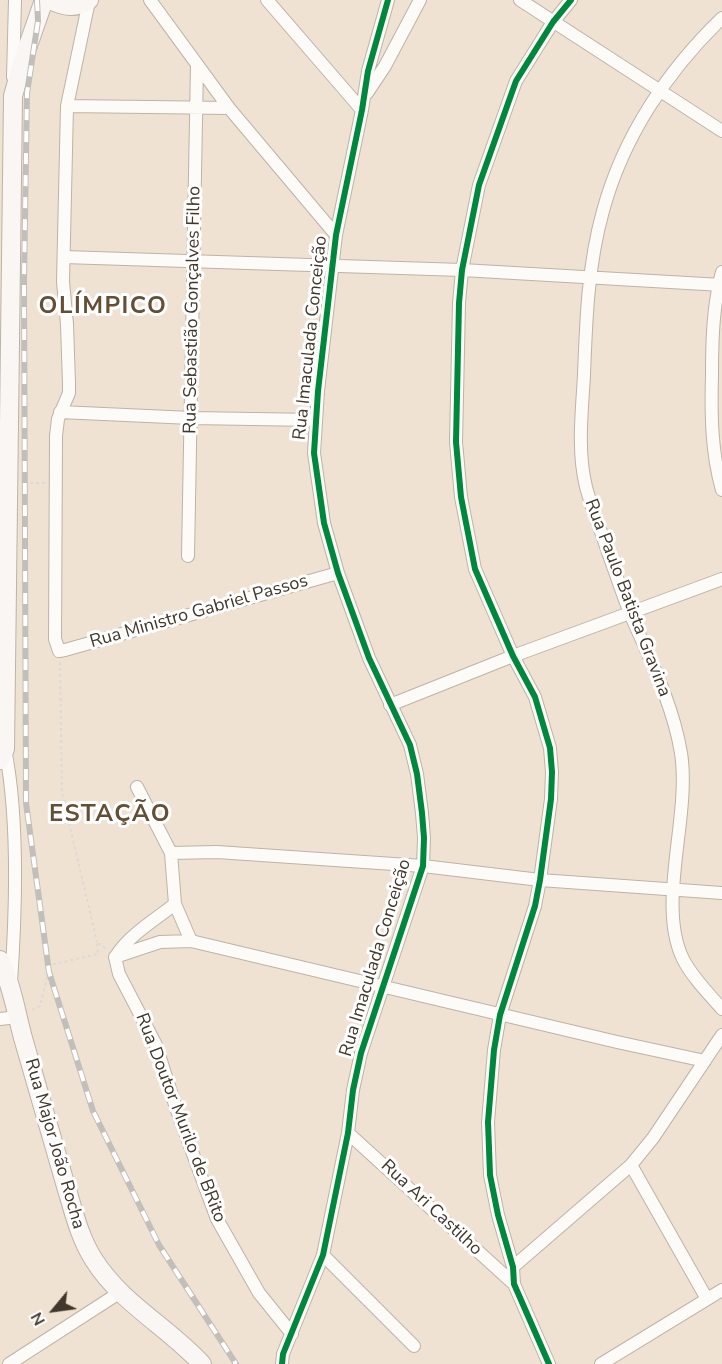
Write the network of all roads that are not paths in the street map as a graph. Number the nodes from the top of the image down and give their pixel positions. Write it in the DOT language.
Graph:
graph roads {
  1 [pos="15,0"];
  2 [pos="44,0"];
  3 [pos="50,0"];
  4 [pos="152,0"];
  5 [pos="267,0"];
  6 [pos="388,0"];
  7 [pos="420,0"];
  8 [pos="520,0"];
  9 [pos="571,0"];
  10 [pos="84,3"];
  11 [pos="722,18"];
  12 [pos="553,22"];
  13 [pos="197,64"];
  14 [pos="658,91"];
  15 [pos="13,96"];
  16 [pos="364,97"];
  17 [pos="67,106"];
  18 [pos="196,108"];
  19 [pos="229,108"];
  20 [pos="362,110"];
  21 [pos="722,131"];
  22 [pos="336,235"];
  23 [pos="64,257"];
  24 [pos="194,262"];
  25 [pos="333,265"];
  26 [pos="462,270"];
  27 [pos="590,279"];
  28 [pos="721,280"];
  29 [pos="60,412"];
  30 [pos="191,418"];
  31 [pos="315,420"];
  32 [pos="722,490"];
  33 [pos="188,556"];
  34 [pos="338,573"];
  35 [pos="722,579"];
  36 [pos="630,614"];
  37 [pos="513,656"];
  38 [pos="3,664"];
  39 [pos="390,705"];
  40 [pos="2,755"];
  41 [pos="137,788"];
  42 [pos="171,853"];
  43 [pos="423,866"];
  44 [pos="540,880"];
  45 [pos="673,890"];
  46 [pos="722,893"];
  47 [pos="175,904"];
  48 [pos="191,941"];
  49 [pos="115,957"];
  50 [pos="0,960"];
  51 [pos="11,985"];
  52 [pos="383,986"];
  53 [pos="722,1010"];
  54 [pos="500,1015"];
  55 [pos="9,1018"];
  56 [pos="722,1035"];
  57 [pos="705,1061"];
  58 [pos="348,1133"];
  59 [pos="631,1165"];
  60 [pos="323,1255"];
  61 [pos="513,1267"];
  62 [pos="514,1284"];
  63 [pos="722,1290"];
  64 [pos="119,1293"];
  65 [pos="706,1299"];
  66 [pos="292,1334"];
  67 [pos="414,1346"];
  68 [pos="9,1364"];
  69 [pos="202,1364"];
  70 [pos="282,1364"];
  71 [pos="549,1364"];
  72 [pos="602,1364"];
  1 -- 15 [label="street"];
  2 -- 15 [label="main road, Rua Major João Rocha"];
  3 -- 10 [label="main road"];
  4 -- 13 [label="street"];
  5 -- 20 [label="street"];
  6 -- 16 [label="street, Rua Imaculada Conceição"];
  7 -- 16 [label="street"];
  8 -- 12 [label="street"];
  9 -- 12 [label="street"];
  10 -- 17 [label="street"];
  11 -- 14 [label="street, Rua Paulo Batista Gravina"];
  12 -- 14 [label="street"];
  12 -- 26 [label="street"];
  13 -- 18 [label="street, Rua Sebastião Gonçalves Filho"];
  13 -- 19 [label="street"];
  14 -- 21 [label="street"];
  14 -- 27 [label="street, Rua Paulo Batista Gravina"];
  15 -- 38 [label="main road, Rua Major João Rocha"];
  16 -- 20 [label="street, Rua Imaculada Conceição"];
  17 -- 18 [label="street"];
  17 -- 23 [label="street"];
  18 -- 19 [label="street"];
  18 -- 24 [label="street, Rua Sebastião Gonçalves Filho"];
  19 -- 22 [label="street"];
  20 -- 22 [label="street, Rua Imaculada Conceição"];
  22 -- 25 [label="street, Rua Imaculada Conceição"];
  23 -- 24 [label="street"];
  23 -- 29 [label="street"];
  24 -- 25 [label="street"];
  24 -- 30 [label="street, Rua Sebastião Gonçalves Filho"];
  25 -- 26 [label="street"];
  25 -- 31 [label="street, Rua Imaculada Conceição"];
  26 -- 27 [label="street"];
  26 -- 37 [label="street"];
  27 -- 28 [label="street"];
  27 -- 36 [label="street, Rua Paulo Batista Gravina"];
  28 -- 32 [label="street"];
  29 -- 30 [label="street"];
  29 -- 34 [label="street, Rua Ministro Gabriel Passos"];
  30 -- 31 [label="street"];
  30 -- 33 [label="street, Rua Sebastião Gonçalves Filho"];
  31 -- 34 [label="street, Rua Imaculada Conceição"];
  34 -- 39 [label="street, Rua Imaculada Conceição"];
  35 -- 36 [label="street"];
  36 -- 37 [label="street"];
  36 -- 45 [label="street, Rua Paulo Batista Gravina"];
  37 -- 39 [label="street"];
  37 -- 44 [label="street"];
  38 -- 40 [label="main road, Rua Major João Rocha"];
  39 -- 43 [label="street, Rua Imaculada Conceição"];
  40 -- 51 [label="street, Rua Major João Rocha"];
  41 -- 42 [label="street"];
  42 -- 43 [label="street"];
  42 -- 47 [label="street"];
  43 -- 44 [label="street"];
  43 -- 52 [label="street, Rua Imaculada Conceição"];
  44 -- 45 [label="street"];
  44 -- 54 [label="street"];
  45 -- 46 [label="street"];
  45 -- 53 [label="street, Rua Paulo Batista Gravina"];
  47 -- 48 [label="street"];
  47 -- 49 [label="street"];
  48 -- 49 [label="street"];
  48 -- 52 [label="street"];
  49 -- 66 [label="street, Rua Doutor Murilo de BRito"];
  50 -- 51 [label="main road, Rua Major João Rocha"];
  51 -- 55 [label="main road, Rua Major João Rocha"];
  52 -- 54 [label="street"];
  52 -- 58 [label="street, Rua Imaculada Conceição"];
  54 -- 57 [label="street"];
  54 -- 61 [label="street"];
  55 -- 64 [label="main road, Rua Major João Rocha"];
  56 -- 57 [label="street"];
  57 -- 59 [label="street"];
  58 -- 60 [label="street, Rua Imaculada Conceição"];
  58 -- 62 [label="street, Rua Ari Castilho"];
  59 -- 61 [label="street"];
  59 -- 65 [label="street"];
  60 -- 66 [label="street, Rua Imaculada Conceição"];
  60 -- 67 [label="street"];
  61 -- 62 [label="street"];
  62 -- 71 [label="street"];
  63 -- 65 [label="street"];
  64 -- 68 [label="street"];
  64 -- 69 [label="main road, Rua Major João Rocha"];
  65 -- 72 [label="street"];
  66 -- 70 [label="street, Rua Imaculada Conceição"];
}
